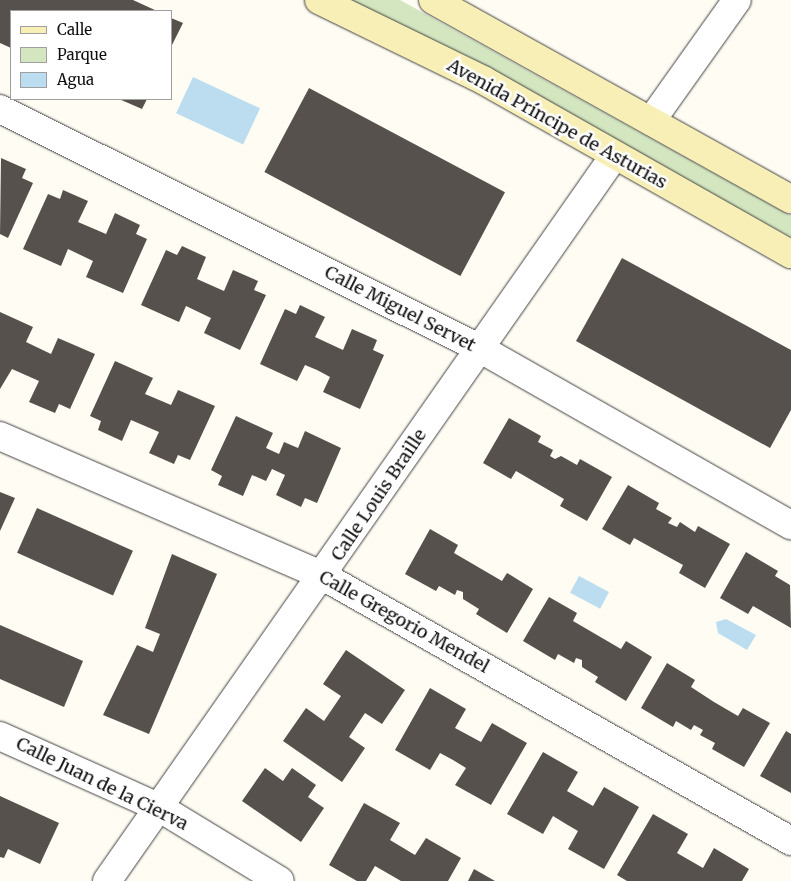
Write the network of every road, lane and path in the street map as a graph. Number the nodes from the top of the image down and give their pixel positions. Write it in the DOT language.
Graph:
graph roads {
  1 [pos="319,0"];
  2 [pos="433,0"];
  3 [pos="737,0"];
  4 [pos="0,109"];
  5 [pos="651,121"];
  6 [pos="614,156"];
  7 [pos="791,198"];
  8 [pos="791,254"];
  9 [pos="479,348"];
  10 [pos="0,436"];
  11 [pos="791,525"];
  12 [pos="323,576"];
  13 [pos="0,736"];
  14 [pos="160,808"];
  15 [pos="791,841"];
  16 [pos="107,881"];
  17 [pos="280,881"];
  1 -- 6 [label="street, Avenida Príncipe de Asturias"];
  2 -- 5 [label="street"];
  3 -- 5 [label="street"];
  4 -- 9 [label="street, Calle Miguel Servet"];
  5 -- 7 [label="street"];
  6 -- 8 [label="street, Avenida Príncipe de Asturias"];
  6 -- 9 [label="street, Calle Louis Braille"];
  9 -- 11 [label="street, Calle Miguel Servet"];
  9 -- 12 [label="street, Calle Louis Braille"];
  10 -- 12 [label="street, Calle Gregorio Mendel"];
  12 -- 14 [label="street, Calle Louis Braille"];
  12 -- 15 [label="street, Calle Gregorio Mendel"];
  13 -- 14 [label="street, Calle Juan de la Cierva"];
  14 -- 16 [label="street, Calle Louis Braille"];
  14 -- 17 [label="street, Calle Juan de la Cierva"];
}
